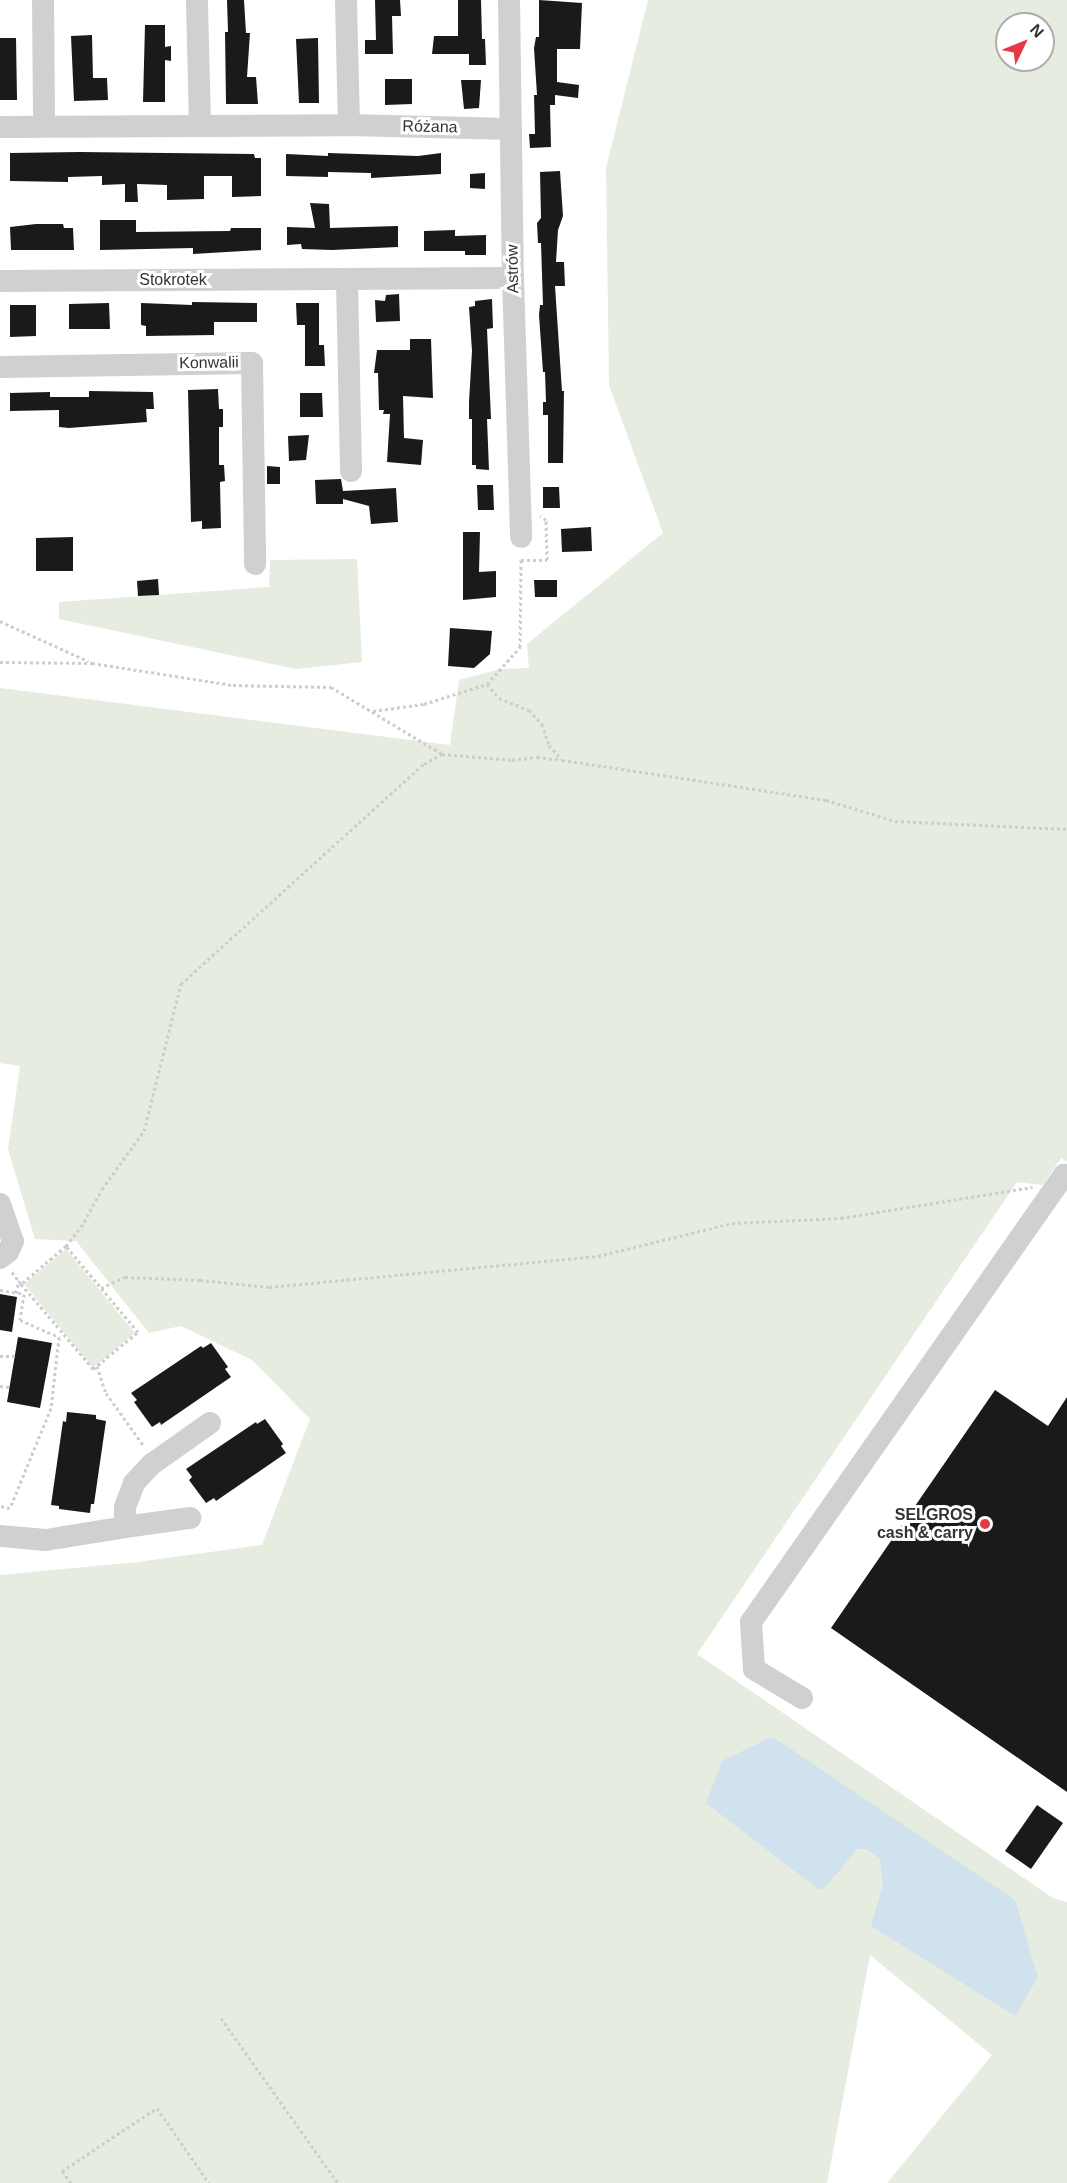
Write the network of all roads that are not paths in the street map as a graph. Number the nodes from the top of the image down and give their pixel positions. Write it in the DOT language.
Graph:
graph roads {
  1 [pos="43,0"];
  2 [pos="509,0"];
  3 [pos="346,2"];
  4 [pos="197,3"];
  5 [pos="200,125"];
  6 [pos="349,125"];
  7 [pos="44,126"];
  8 [pos="0,127"];
  9 [pos="511,129"];
  10 [pos="513,278"];
  11 [pos="347,280"];
  12 [pos="0,281"];
  13 [pos="0,367"];
  14 [pos="351,471"];
  15 [pos="521,537"];
  16 [pos="255,564"];
  17 [pos="1060,1183"];
  18 [pos="0,1204"];
  19 [pos="0,1258"];
  20 [pos="210,1423"];
  21 [pos="190,1518"];
  22 [pos="125,1527"];
  23 [pos="0,1536"];
  24 [pos="802,1698"];
  1 -- 7 [label="street"];
  2 -- 9 [label="street, Astrów"];
  3 -- 6 [label="street"];
  4 -- 5 [label="street"];
  5 -- 6 [label="street, Różana"];
  5 -- 7 [label="street, Różana"];
  6 -- 9 [label="street, Różana"];
  7 -- 8 [label="street, Różana"];
  9 -- 10 [label="street, Astrów"];
  10 -- 11 [label="street, Stokrotek"];
  10 -- 15 [label="street, Astrów"];
  11 -- 12 [label="street, Stokrotek"];
  11 -- 14 [label="street"];
  13 -- 16 [label="street, Konwalii"];
  17 -- 24 [label="street"];
  18 -- 19 [label="street"];
  20 -- 22 [label="street"];
  21 -- 22 [label="street"];
  22 -- 23 [label="street"];
}
